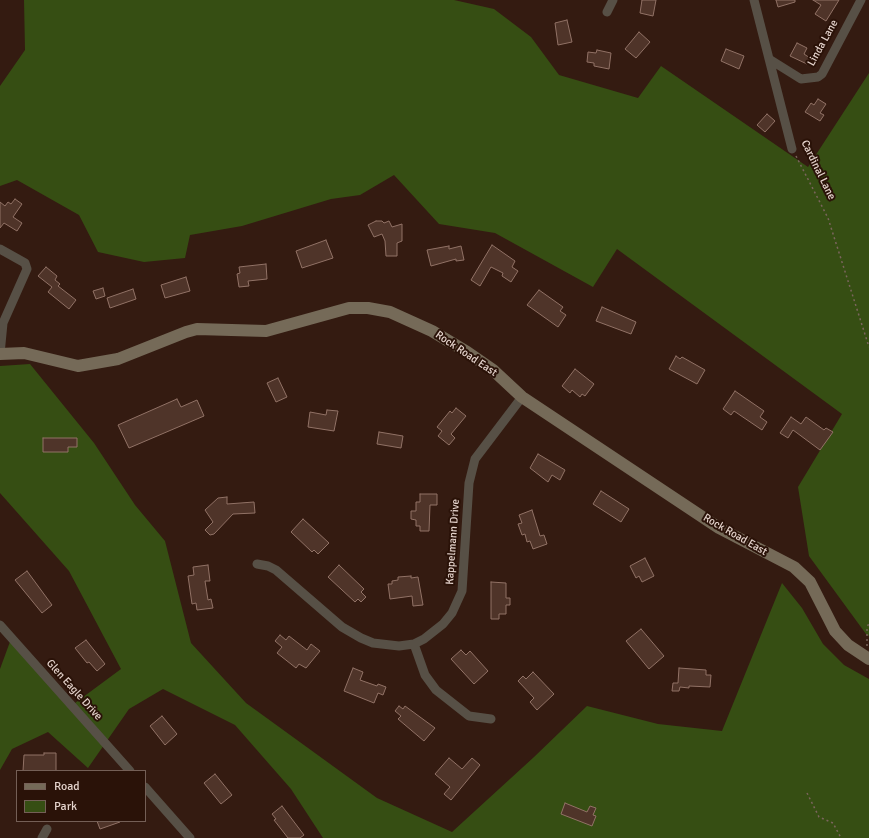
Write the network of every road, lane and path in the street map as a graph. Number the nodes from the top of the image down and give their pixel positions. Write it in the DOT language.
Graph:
graph roads {
  1 [pos="613,0"];
  2 [pos="754,0"];
  3 [pos="861,0"];
  4 [pos="607,12"];
  5 [pos="769,59"];
  6 [pos="792,149"];
  7 [pos="0,249"];
  8 [pos="869,347"];
  9 [pos="0,354"];
  10 [pos="522,397"];
  11 [pos="258,564"];
  12 [pos="869,622"];
  13 [pos="0,625"];
  14 [pos="414,644"];
  15 [pos="869,659"];
  16 [pos="491,719"];
  17 [pos="129,770"];
  18 [pos="146,788"];
  19 [pos="807,793"];
  20 [pos="47,829"];
  21 [pos="42,838"];
  22 [pos="190,838"];
  23 [pos="841,838"];
  1 -- 4 [label="street"];
  2 -- 5 [label="street, Cardinal Lane"];
  3 -- 5 [label="street, Linda Lane"];
  5 -- 6 [label="street, Cardinal Lane"];
  6 -- 8 [label="path, Cardinal Lane"];
  7 -- 9 [label="street"];
  9 -- 10 [label="street, Rock Road East"];
  10 -- 14 [label="street, Kappelmann Drive"];
  10 -- 15 [label="street, Rock Road East"];
  11 -- 14 [label="street"];
  12 -- 15 [label="path"];
  13 -- 17 [label="street, Glen Eagle Drive"];
  14 -- 16 [label="street"];
  18 -- 22 [label="street"];
  19 -- 23 [label="path"];
  20 -- 21 [label="street"];
}
